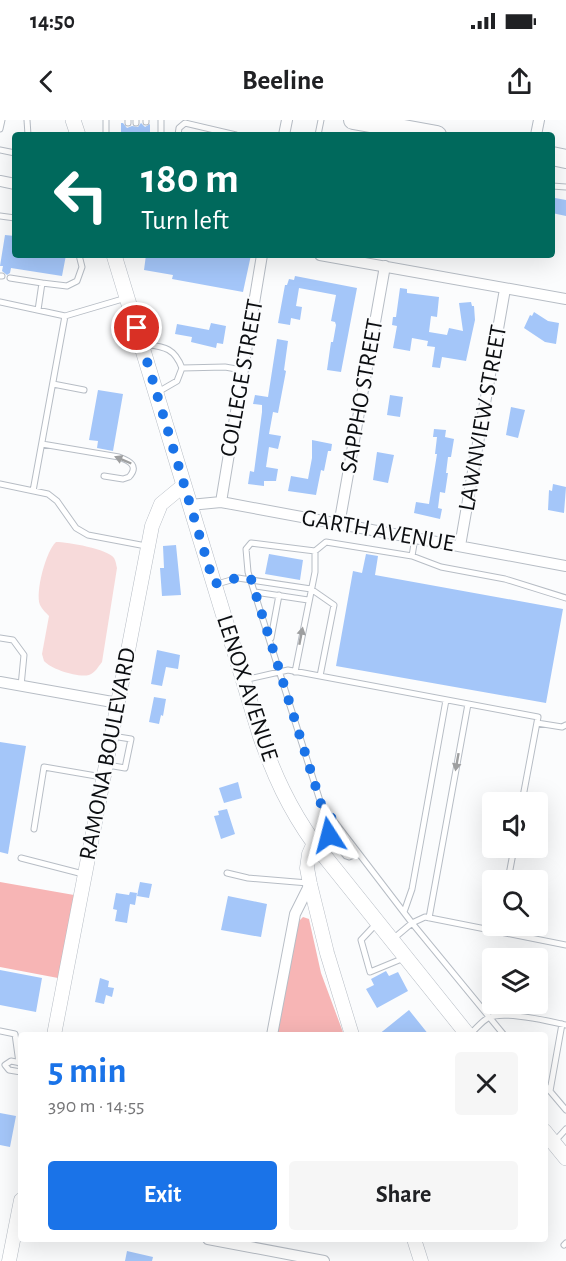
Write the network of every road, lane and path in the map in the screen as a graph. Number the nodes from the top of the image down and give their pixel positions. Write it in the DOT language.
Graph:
graph roads {
  1 [pos="2,120"];
  2 [pos="357,123"];
  3 [pos="410,125"];
  4 [pos="0,129"];
  5 [pos="377,130"];
  6 [pos="178,132"];
  7 [pos="223,132"];
  8 [pos="429,132"];
  9 [pos="79,258"];
  10 [pos="115,258"];
  11 [pos="262,258"];
  12 [pos="338,258"];
  13 [pos="385,266"];
  14 [pos="10,278"];
  15 [pos="42,283"];
  16 [pos="505,289"];
  17 [pos="128,297"];
  18 [pos="566,299"];
  19 [pos="0,303"];
  20 [pos="38,310"];
  21 [pos="65,316"];
  22 [pos="142,344"];
  23 [pos="182,368"];
  24 [pos="243,371"];
  25 [pos="53,384"];
  26 [pos="84,390"];
  27 [pos="156,393"];
  28 [pos="42,444"];
  29 [pos="104,476"];
  30 [pos="0,484"];
  31 [pos="184,485"];
  32 [pos="33,490"];
  33 [pos="221,502"];
  34 [pos="190,505"];
  35 [pos="339,525"];
  36 [pos="415,538"];
  37 [pos="148,546"];
  38 [pos="460,546"];
  39 [pos="315,551"];
  40 [pos="412,556"];
  41 [pos="566,566"];
  42 [pos="251,579"];
  43 [pos="214,584"];
  44 [pos="311,589"];
  45 [pos="255,592"];
  46 [pos="279,596"];
  47 [pos="566,598"];
  48 [pos="308,600"];
  49 [pos="0,638"];
  50 [pos="270,641"];
  51 [pos="280,671"];
  52 [pos="295,672"];
  53 [pos="320,676"];
  54 [pos="243,680"];
  55 [pos="0,682"];
  56 [pos="21,686"];
  57 [pos="446,700"];
  58 [pos="118,703"];
  59 [pos="468,704"];
  60 [pos="537,723"];
  61 [pos="566,725"];
  62 [pos="112,736"];
  63 [pos="105,771"];
  64 [pos="524,792"];
  65 [pos="333,820"];
  66 [pos="34,829"];
  67 [pos="315,843"];
  68 [pos="358,853"];
  69 [pos="21,858"];
  70 [pos="227,873"];
  71 [pos="85,874"];
  72 [pos="310,884"];
  73 [pos="404,912"];
  74 [pos="429,918"];
  75 [pos="378,922"];
  76 [pos="412,923"];
  77 [pos="482,926"];
  78 [pos="529,936"];
  79 [pos="392,940"];
  80 [pos="566,945"];
  81 [pos="406,958"];
  82 [pos="489,1017"];
  83 [pos="564,1024"];
  84 [pos="0,1031"];
  85 [pos="55,1032"];
  86 [pos="273,1032"];
  87 [pos="351,1032"];
  88 [pos="466,1032"];
  89 [pos="472,1032"];
  90 [pos="502,1032"];
  91 [pos="18,1051"];
  92 [pos="18,1063"];
  93 [pos="3,1065"];
  94 [pos="18,1072"];
  95 [pos="548,1089"];
  96 [pos="550,1091"];
  97 [pos="566,1110"];
  98 [pos="566,1129"];
  99 [pos="549,1137"];
  100 [pos="566,1158"];
  101 [pos="18,1217"];
  102 [pos="236,1242"];
  103 [pos="415,1242"];
  104 [pos="9,1261"];
  105 [pos="324,1261"];
  106 [pos="421,1261"];
  1 -- 4 [label="lane"];
  2 -- 5 [label="main road"];
  3 -- 5 [label="main road"];
  3 -- 8 [label="main road"];
  6 -- 7 [label="lane"];
  9 -- 15 [label="lane"];
  10 -- 17 [label="main road, LENOX AVENUE"];
  11 -- 24 [label="street, COLLEGE STREET"];
  12 -- 13 [label="street"];
  13 -- 16 [label="street"];
  13 -- 35 [label="street, SAPPHO STREET"];
  14 -- 15 [label="lane"];
  15 -- 20 [label="lane"];
  16 -- 18 [label="street"];
  16 -- 38 [label="street, LAWNVIEW STREET"];
  17 -- 21 [label="lane"];
  17 -- 22 [label="main road, LENOX AVENUE"];
  19 -- 20 [label="lane"];
  20 -- 21 [label="lane"];
  21 -- 25 [label="lane"];
  22 -- 23 [label="lane"];
  22 -- 27 [label="main road, LENOX AVENUE"];
  23 -- 24 [label="lane"];
  23 -- 27 [label="lane"];
  24 -- 33 [label="street, COLLEGE STREET"];
  25 -- 26 [label="lane"];
  25 -- 28 [label="lane"];
  27 -- 31 [label="main road, LENOX AVENUE"];
  29 -- 28 [label="lane, one-way"];
  28 -- 32 [label="lane"];
  30 -- 32 [label="lane"];
  31 -- 34 [label="main road, LENOX AVENUE"];
  31 -- 37 [label="street, RAMONA BOULEVARD"];
  32 -- 37 [label="lane"];
  33 -- 34 [label="street, GARTH AVENUE"];
  33 -- 35 [label="street, GARTH AVENUE"];
  34 -- 43 [label="main road, LENOX AVENUE"];
  35 -- 36 [label="street, GARTH AVENUE"];
  36 -- 38 [label="street, GARTH AVENUE"];
  36 -- 40 [label="lane"];
  37 -- 58 [label="street, RAMONA BOULEVARD"];
  38 -- 41 [label="street, GARTH AVENUE"];
  39 -- 40 [label="lane"];
  39 -- 42 [label="lane"];
  39 -- 44 [label="lane"];
  40 -- 47 [label="lane"];
  42 -- 43 [label="lane"];
  42 -- 44 [label="lane"];
  42 -- 45 [label="lane"];
  43 -- 54 [label="main road, LENOX AVENUE"];
  44 -- 48 [label="lane"];
  44 -- 53 [label="lane"];
  45 -- 46 [label="lane"];
  45 -- 50 [label="lane"];
  46 -- 48 [label="lane"];
  46 -- 50 [label="lane"];
  52 -- 48 [label="lane, one-way"];
  49 -- 56 [label="lane"];
  50 -- 51 [label="lane"];
  51 -- 52 [label="lane"];
  51 -- 54 [label="lane"];
  51 -- 65 [label="lane"];
  52 -- 53 [label="lane"];
  53 -- 57 [label="lane"];
  54 -- 67 [label="main road, LENOX AVENUE"];
  55 -- 56 [label="street"];
  56 -- 58 [label="street"];
  57 -- 59 [label="lane"];
  57 -- 73 [label="lane"];
  58 -- 62 [label="street, RAMONA BOULEVARD"];
  59 -- 60 [label="lane"];
  59 -- 74 [label="lane, one-way"];
  60 -- 61 [label="lane"];
  60 -- 64 [label="lane"];
  62 -- 63 [label="street, RAMONA BOULEVARD"];
  62 -- 63 [label="lane"];
  63 -- 66 [label="lane"];
  63 -- 71 [label="street, RAMONA BOULEVARD"];
  65 -- 68 [label="lane"];
  65 -- 68 [label="lane"];
  67 -- 72 [label="street"];
  67 -- 75 [label="main road, LENOX AVENUE"];
  68 -- 73 [label="lane"];
  69 -- 71 [label="lane"];
  70 -- 72 [label="lane"];
  71 -- 85 [label="street, RAMONA BOULEVARD"];
  72 -- 86 [label="street"];
  72 -- 87 [label="street"];
  73 -- 76 [label="lane"];
  74 -- 76 [label="lane"];
  74 -- 77 [label="lane"];
  75 -- 79 [label="main road, LENOX AVENUE"];
  75 -- 81 [label="lane"];
  76 -- 79 [label="lane"];
  76 -- 82 [label="lane"];
  78 -- 80 [label="lane"];
  79 -- 81 [label="main road, LENOX AVENUE"];
  81 -- 88 [label="main road, LENOX AVENUE"];
  82 -- 83 [label="lane"];
  82 -- 89 [label="lane"];
  82 -- 90 [label="lane"];
  83 -- 96 [label="lane"];
  84 -- 91 [label="lane"];
  92 -- 93 [label="lane"];
  93 -- 94 [label="lane"];
  95 -- 96 [label="lane"];
  96 -- 97 [label="lane"];
  98 -- 99 [label="lane"];
  99 -- 100 [label="main road"];
  101 -- 104 [label="street"];
  102 -- 105 [label="street"];
  103 -- 106 [label="street"];
}
